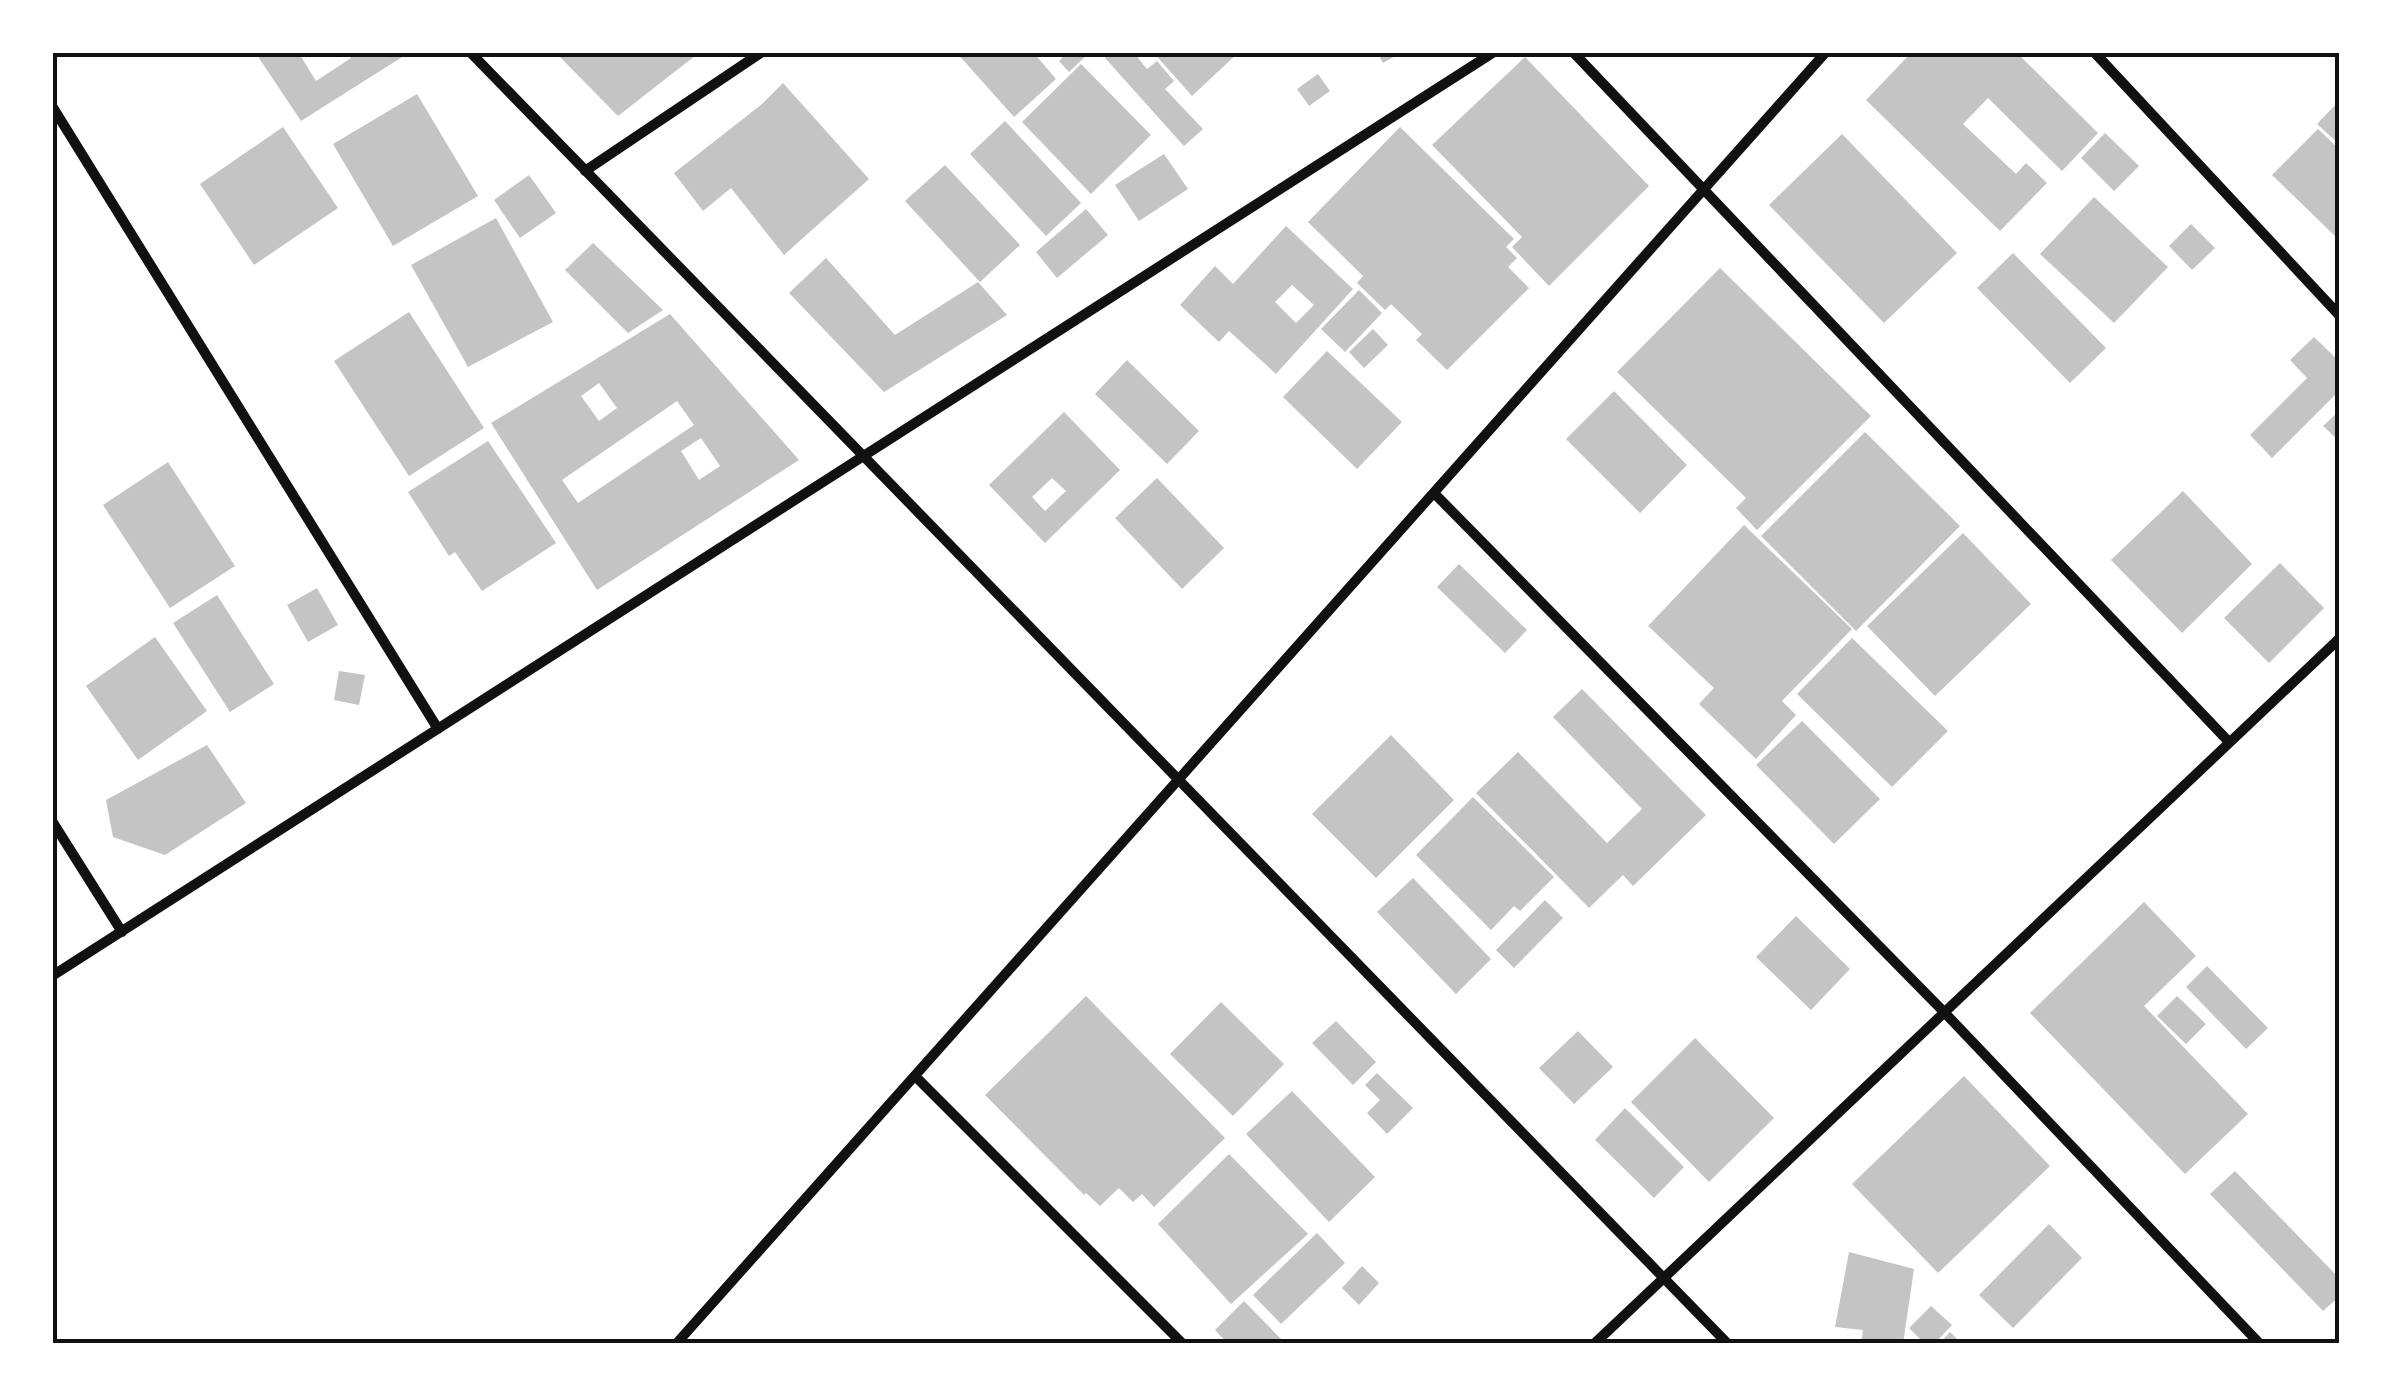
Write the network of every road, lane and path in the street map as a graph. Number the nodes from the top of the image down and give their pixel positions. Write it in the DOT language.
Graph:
graph roads {
  1 [pos="470,52"];
  2 [pos="762,52"];
  3 [pos="1494,52"];
  4 [pos="1573,52"];
  5 [pos="1826,52"];
  6 [pos="2094,52"];
  7 [pos="52,106"];
  8 [pos="585,171"];
  9 [pos="1704,190"];
  10 [pos="2340,316"];
  11 [pos="864,458"];
  12 [pos="1434,492"];
  13 [pos="2340,638"];
  14 [pos="438,730"];
  15 [pos="2229,742"];
  16 [pos="1178,780"];
  17 [pos="52,820"];
  18 [pos="122,932"];
  19 [pos="52,976"];
  20 [pos="1944,1012"];
  21 [pos="915,1076"];
  22 [pos="1664,1278"];
  23 [pos="676,1344"];
  24 [pos="1183,1344"];
  25 [pos="1594,1344"];
  26 [pos="1728,1344"];
  27 [pos="2260,1344"];
  1 -- 8 [label="street"];
  2 -- 8 [label="street"];
  3 -- 11 [label="street"];
  4 -- 9 [label="street"];
  5 -- 9 [label="street"];
  6 -- 10 [label="street"];
  7 -- 14 [label="street"];
  8 -- 11 [label="street"];
  9 -- 12 [label="street"];
  9 -- 15 [label="street"];
  11 -- 14 [label="street"];
  11 -- 16 [label="street"];
  12 -- 16 [label="street"];
  12 -- 20 [label="street"];
  13 -- 15 [label="street"];
  14 -- 18 [label="street"];
  15 -- 20 [label="street"];
  16 -- 21 [label="street"];
  16 -- 22 [label="street"];
  17 -- 18 [label="street"];
  18 -- 19 [label="street"];
  20 -- 22 [label="street"];
  20 -- 27 [label="street"];
  21 -- 23 [label="street"];
  21 -- 24 [label="street"];
  22 -- 25 [label="street"];
  22 -- 26 [label="street"];
}
